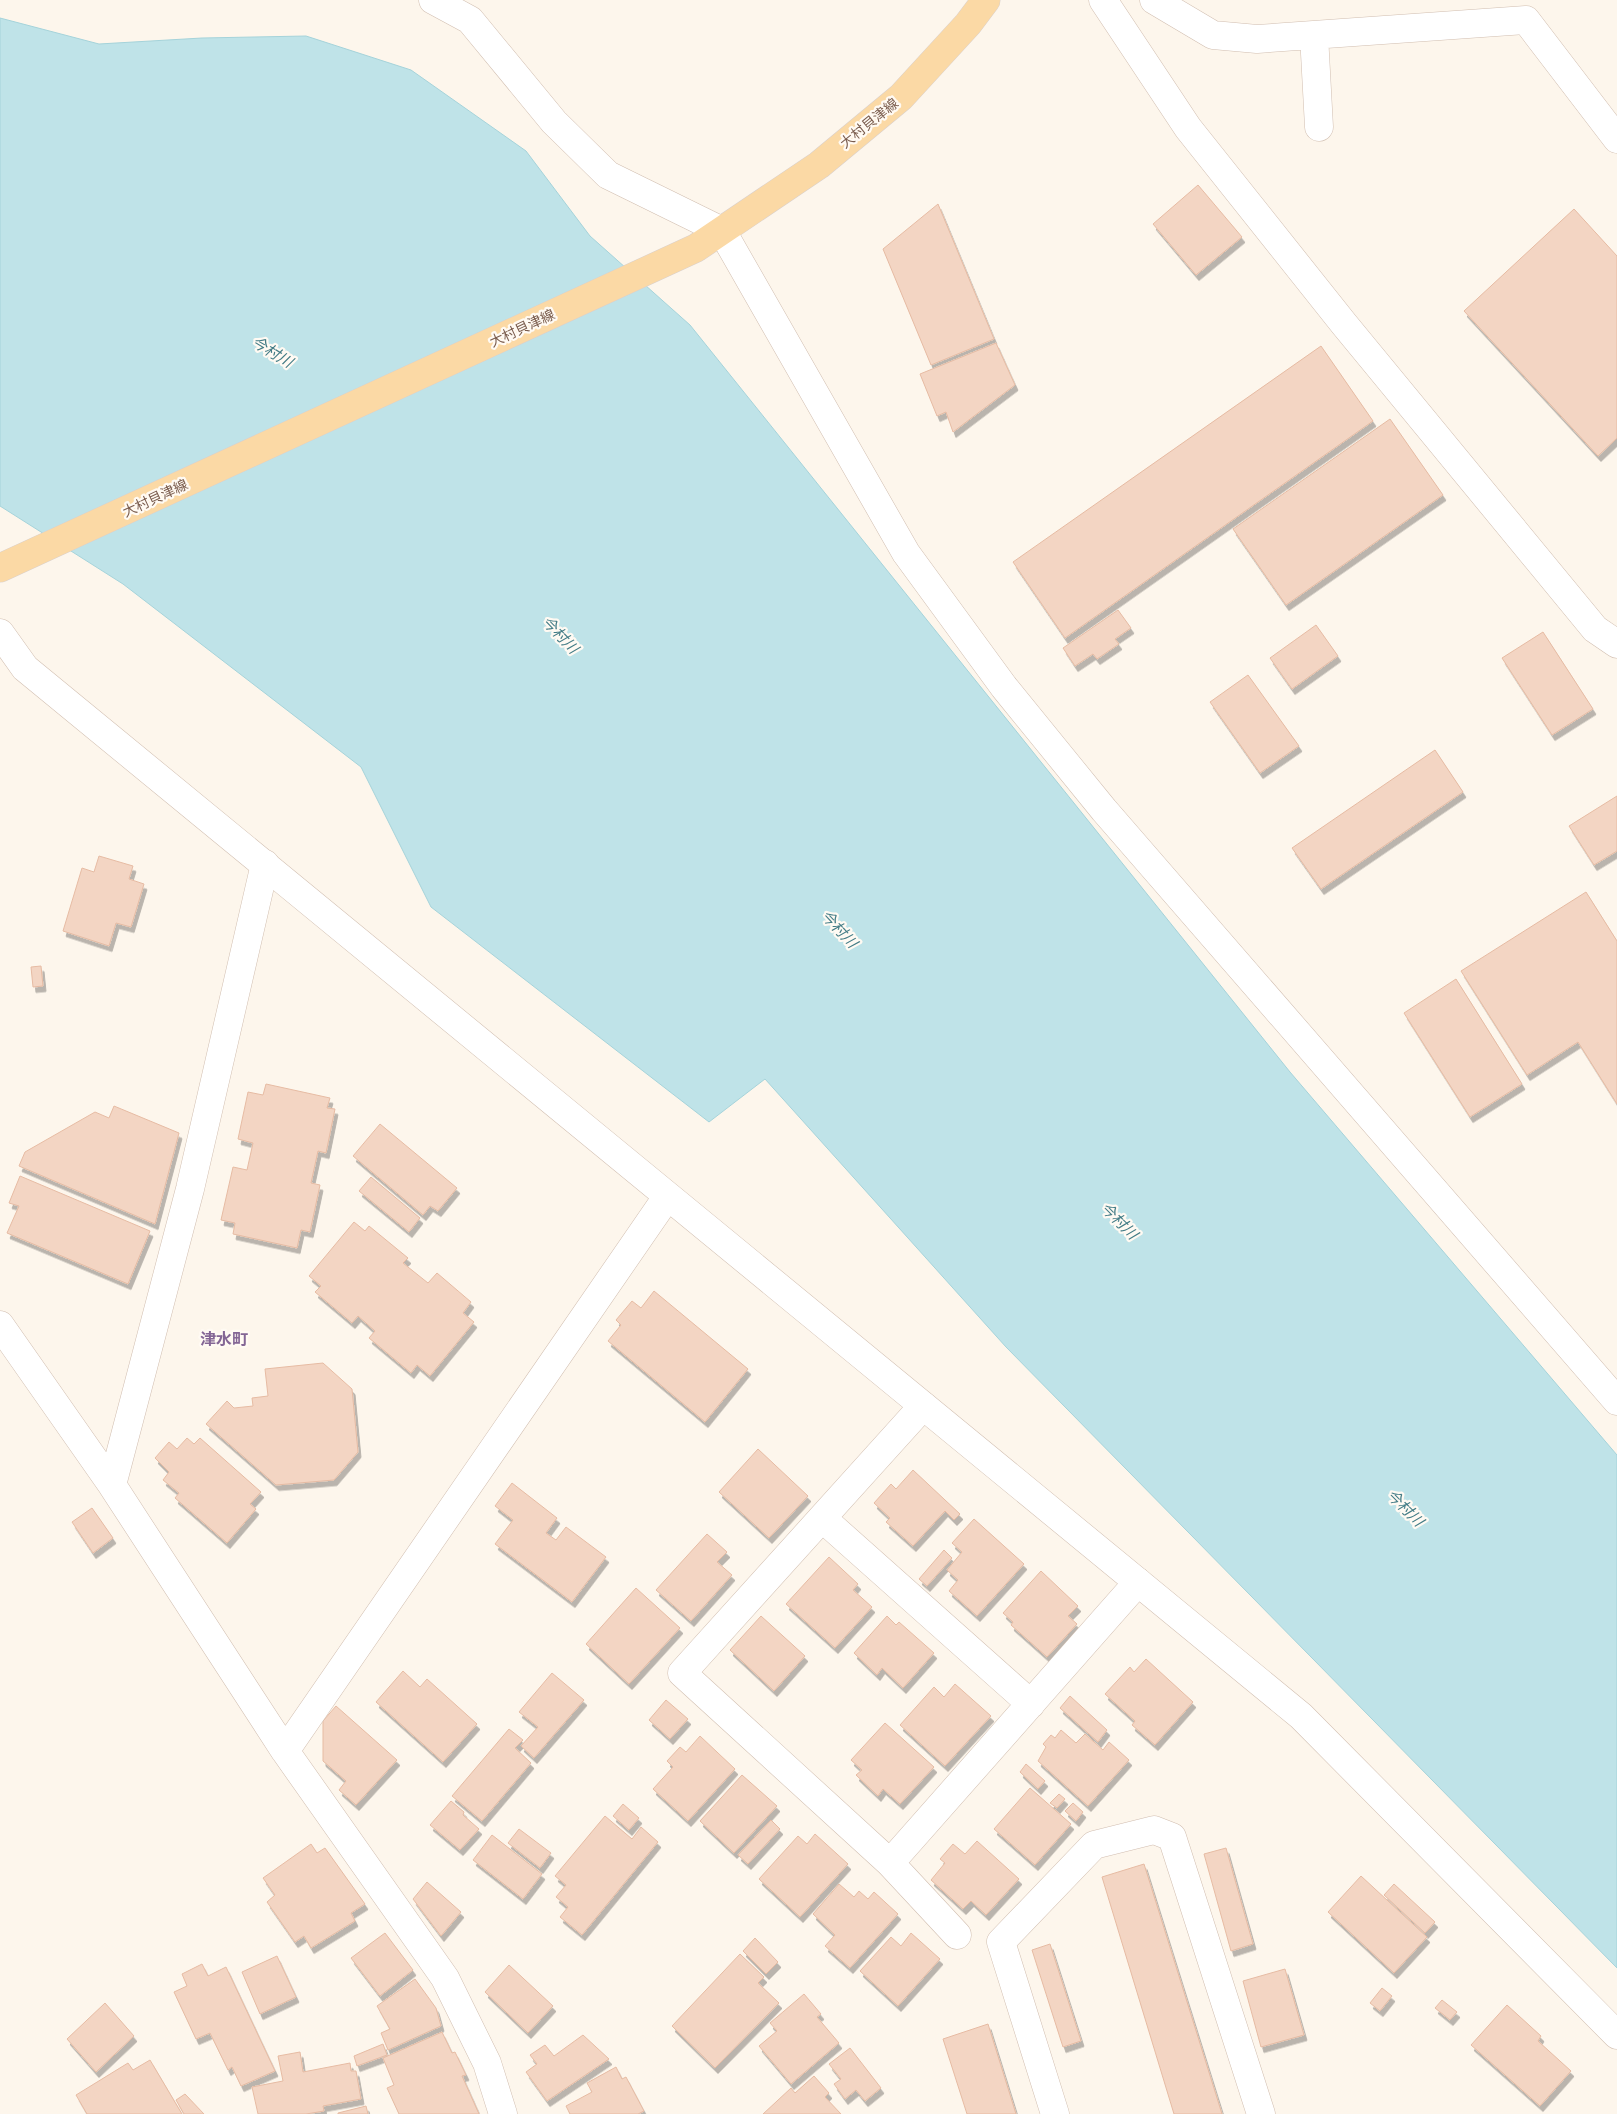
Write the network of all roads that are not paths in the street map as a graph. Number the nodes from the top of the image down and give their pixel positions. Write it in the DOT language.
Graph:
graph roads {
  1 [pos="433,0"];
  2 [pos="986,0"];
  3 [pos="1103,0"];
  4 [pos="1154,0"];
  5 [pos="1314,35"];
  6 [pos="1318,127"];
  7 [pos="1617,139"];
  8 [pos="722,231"];
  9 [pos="4,567"];
  10 [pos="0,633"];
  11 [pos="1617,644"];
  12 [pos="265,864"];
  13 [pos="667,1197"];
  14 [pos="0,1325"];
  15 [pos="1617,1402"];
  16 [pos="923,1406"];
  17 [pos="112,1485"];
  18 [pos="822,1518"];
  19 [pos="1138,1582"];
  20 [pos="1031,1704"];
  21 [pos="285,1751"];
  22 [pos="890,1863"];
  23 [pos="957,1935"];
  24 [pos="1617,2035"];
  25 [pos="503,2114"];
  26 [pos="1055,2114"];
  27 [pos="1261,2114"];
  1 -- 8 [label="street"];
  2 -- 8 [label="main road, 大村貝津線"];
  3 -- 11 [label="street"];
  4 -- 5 [label="street"];
  5 -- 6 [label="street"];
  5 -- 7 [label="street"];
  8 -- 9 [label="main road, 大村貝津線"];
  8 -- 15 [label="street"];
  10 -- 12 [label="street"];
  12 -- 13 [label="street"];
  12 -- 17 [label="street"];
  13 -- 16 [label="street"];
  13 -- 21 [label="street"];
  14 -- 17 [label="street"];
  16 -- 18 [label="street"];
  16 -- 19 [label="street"];
  17 -- 21 [label="street"];
  18 -- 20 [label="street"];
  18 -- 22 [label="street"];
  19 -- 20 [label="street"];
  19 -- 24 [label="street"];
  20 -- 22 [label="street"];
  21 -- 25 [label="street"];
  22 -- 23 [label="street"];
  26 -- 27 [label="street"];
}
